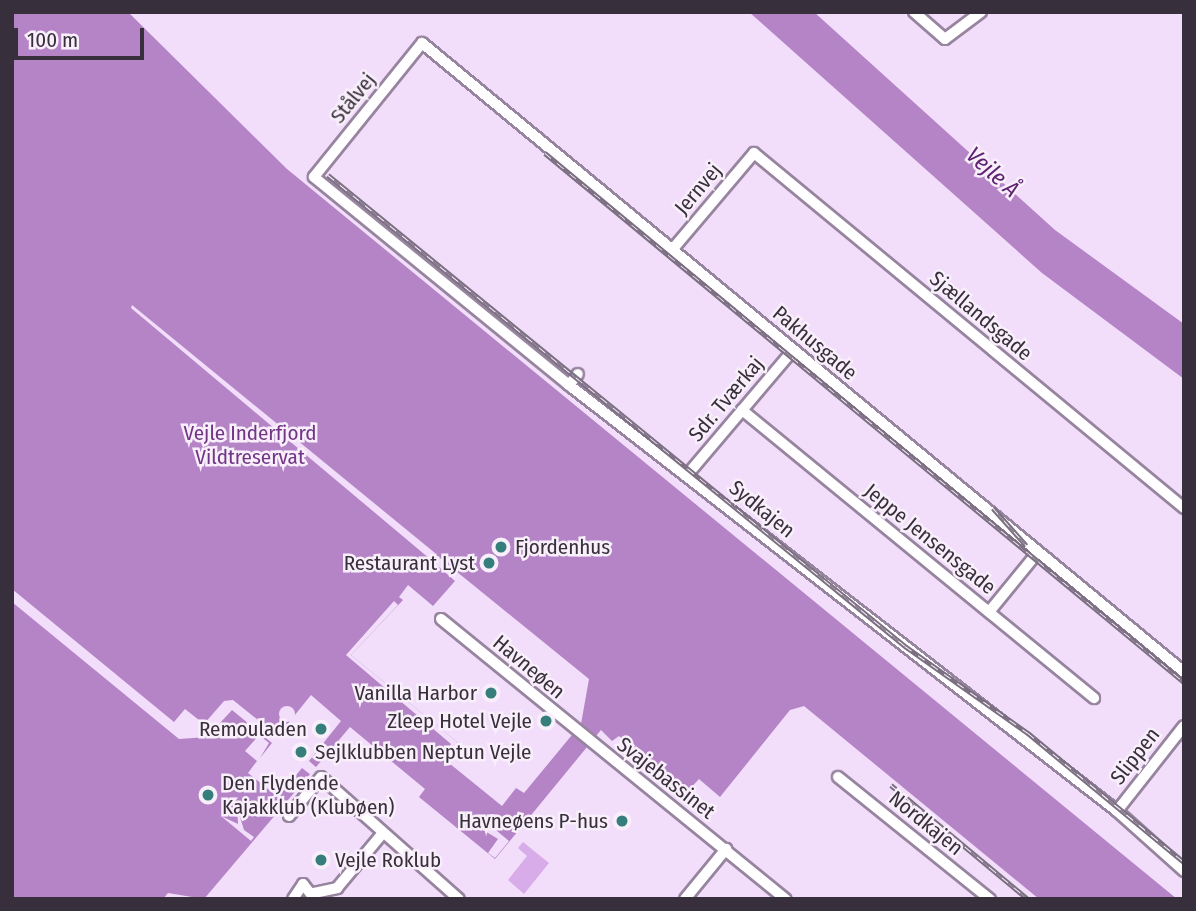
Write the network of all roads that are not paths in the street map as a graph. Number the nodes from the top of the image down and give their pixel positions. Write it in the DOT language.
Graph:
graph roads {
  1 [pos="914,12"];
  2 [pos="981,12"];
  3 [pos="422,43"];
  4 [pos="754,153"];
  5 [pos="314,177"];
  6 [pos="672,250"];
  7 [pos="793,350"];
  8 [pos="578,374"];
  9 [pos="569,385"];
  10 [pos="742,410"];
  11 [pos="688,474"];
  12 [pos="1184,509"];
  13 [pos="1038,552"];
  14 [pos="989,612"];
  15 [pos="442,619"];
  16 [pos="1184,672"];
  17 [pos="1094,698"];
  18 [pos="1184,726"];
  19 [pos="592,744"];
  20 [pos="838,777"];
  21 [pos="1117,811"];
  22 [pos="289,816"];
  23 [pos="382,834"];
  24 [pos="726,849"];
  25 [pos="1184,871"];
  26 [pos="314,896"];
  27 [pos="290,898"];
  28 [pos="459,899"];
  29 [pos="685,899"];
  30 [pos="786,899"];
  31 [pos="990,899"];
  1 -- 2 [label="street"];
  3 -- 5 [label="street, Stålvej"];
  3 -- 6 [label="street, Pakhusgade"];
  4 -- 6 [label="street, Jernvej"];
  4 -- 12 [label="street, Sjællandsgade"];
  5 -- 9 [label="street, Sydkajen"];
  6 -- 7 [label="street, Pakhusgade"];
  7 -- 10 [label="street, Sdr. Tværkaj"];
  7 -- 13 [label="street, Pakhusgade"];
  8 -- 9 [label="street"];
  9 -- 11 [label="street, Sydkajen"];
  10 -- 11 [label="street, Sdr. Tværkaj"];
  10 -- 14 [label="street, Jeppe Jensensgade"];
  11 -- 21 [label="street, Sydkajen"];
  13 -- 14 [label="street"];
  13 -- 16 [label="street, Pakhusgade"];
  14 -- 17 [label="street, Jeppe Jensensgade"];
  15 -- 19 [label="street, Havneøen"];
  18 -- 21 [label="street, Slippen"];
  19 -- 24 [label="street, Svajebassinet"];
  20 -- 31 [label="street, Nordkajen"];
  21 -- 25 [label="street, Sydkajen"];
  22 -- 23 [label="street"];
  23 -- 26 [label="street"];
  23 -- 28 [label="street"];
  24 -- 29 [label="street"];
  24 -- 30 [label="street, Svajebassinet"];
  26 -- 27 [label="street"];
}
